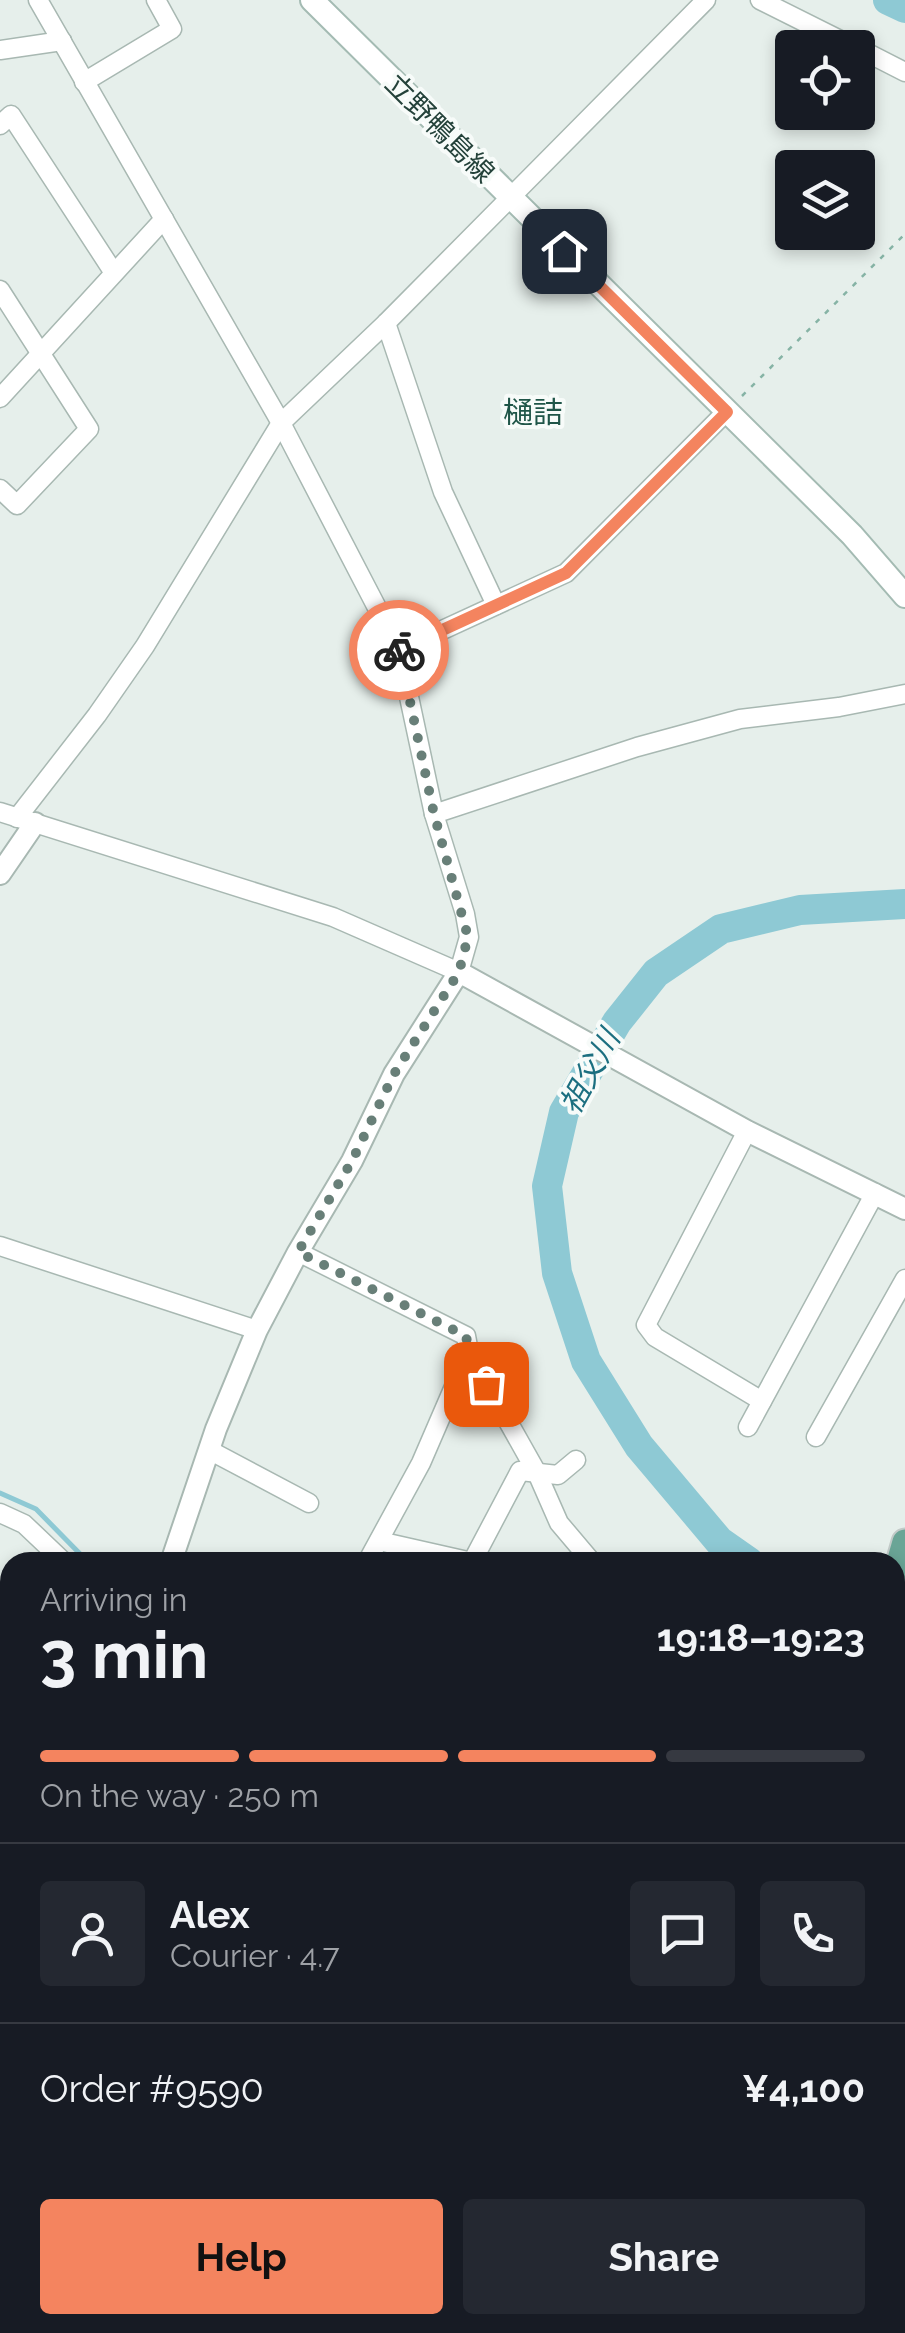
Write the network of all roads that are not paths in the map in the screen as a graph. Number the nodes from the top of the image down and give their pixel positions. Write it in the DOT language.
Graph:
graph roads {
  1 [pos="38,0"];
  2 [pos="156,0"];
  3 [pos="312,0"];
  4 [pos="706,0"];
  5 [pos="760,0"];
  6 [pos="821,30"];
  7 [pos="62,41"];
  8 [pos="0,50"];
  9 [pos="875,57"];
  10 [pos="905,72"];
  11 [pos="84,82"];
  12 [pos="0,125"];
  13 [pos="510,198"];
  14 [pos="164,219"];
  15 [pos="114,274"];
  16 [pos="0,290"];
  17 [pos="386,322"];
  18 [pos="41,353"];
  19 [pos="0,398"];
  20 [pos="727,412"];
  21 [pos="280,423"];
  22 [pos="0,489"];
  23 [pos="905,596"];
  24 [pos="496,605"];
  25 [pos="399,650"];
  26 [pos="905,694"];
  27 [pos="434,814"];
  28 [pos="17,818"];
  29 [pos="0,874"];
  30 [pos="459,972"];
  31 [pos="747,1131"];
  32 [pos="874,1193"];
  33 [pos="905,1209"];
  34 [pos="0,1246"];
  35 [pos="298,1252"];
  36 [pos="905,1279"];
  37 [pos="257,1330"];
  38 [pos="469,1352"];
  39 [pos="762,1401"];
  40 [pos="748,1427"];
  41 [pos="816,1437"];
  42 [pos="209,1450"];
  43 [pos="576,1460"];
  44 [pos="538,1473"];
  45 [pos="309,1502"];
  46 [pos="0,1513"];
  47 [pos="379,1540"];
  48 [pos="53,1552"];
  49 [pos="174,1552"];
  50 [pos="372,1552"];
  51 [pos="430,1552"];
  52 [pos="477,1552"];
  53 [pos="584,1552"];
  1 -- 7 [label="street"];
  2 -- 11 [label="street"];
  3 -- 13 [label="main road, 立野鴨島線"];
  4 -- 13 [label="street"];
  5 -- 6 [label="street"];
  7 -- 8 [label="street"];
  7 -- 11 [label="street"];
  9 -- 10 [label="street"];
  11 -- 14 [label="street"];
  12 -- 15 [label="street"];
  13 -- 17 [label="street"];
  13 -- 20 [label="main road, 立野鴨島線"];
  14 -- 15 [label="street"];
  14 -- 21 [label="street"];
  15 -- 18 [label="street"];
  16 -- 18 [label="street"];
  17 -- 21 [label="street"];
  17 -- 24 [label="street"];
  18 -- 19 [label="street"];
  18 -- 22 [label="street"];
  20 -- 23 [label="main road, 立野鴨島線"];
  20 -- 24 [label="street"];
  21 -- 25 [label="street"];
  21 -- 28 [label="street"];
  24 -- 25 [label="street"];
  25 -- 27 [label="street"];
  26 -- 27 [label="street"];
  27 -- 30 [label="street"];
  28 -- 29 [label="street"];
  28 -- 30 [label="street"];
  30 -- 31 [label="street"];
  30 -- 35 [label="street"];
  31 -- 32 [label="street"];
  31 -- 39 [label="street"];
  32 -- 33 [label="street"];
  32 -- 39 [label="street"];
  34 -- 37 [label="street"];
  35 -- 37 [label="street"];
  35 -- 38 [label="street"];
  36 -- 41 [label="street"];
  37 -- 42 [label="street"];
  38 -- 44 [label="street"];
  38 -- 47 [label="street"];
  39 -- 40 [label="street"];
  42 -- 45 [label="street"];
  42 -- 49 [label="street"];
  43 -- 44 [label="street"];
  44 -- 52 [label="street"];
  44 -- 53 [label="street"];
  46 -- 48 [label="street"];
  47 -- 50 [label="street"];
  47 -- 51 [label="street"];
}
